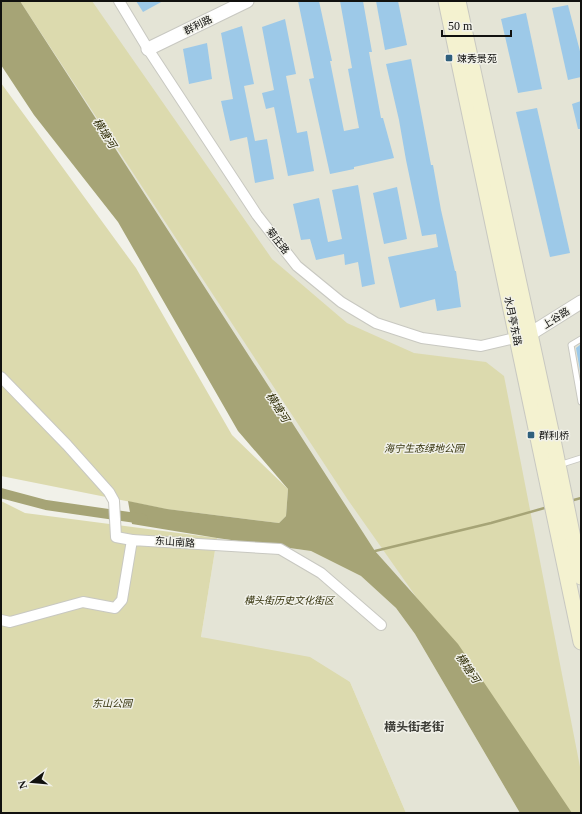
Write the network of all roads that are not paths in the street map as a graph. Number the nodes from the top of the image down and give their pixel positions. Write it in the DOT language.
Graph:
graph roads {
  1 [pos="119,1"];
  2 [pos="247,1"];
  3 [pos="446,1"];
  4 [pos="458,1"];
  5 [pos="148,49"];
  6 [pos="581,302"];
  7 [pos="524,336"];
  8 [pos="581,339"];
  9 [pos="1,377"];
  10 [pos="581,402"];
  11 [pos="581,458"];
  12 [pos="558,465"];
  13 [pos="555,488"];
  14 [pos="564,526"];
  15 [pos="132,540"];
  16 [pos="581,576"];
  17 [pos="1,620"];
  18 [pos="381,625"];
  19 [pos="581,642"];
  1 -- 5 [label="street, 菊庄路"];
  2 -- 5 [label="street, 群利路"];
  3 -- 7 [label="main road, 水月亭东路"];
  4 -- 7 [label="main road, 水月亭东路"];
  5 -- 7 [label="street, 菊庄路"];
  6 -- 7 [label="street, 上谷路"];
  7 -- 12 [label="main road, 水月亭东路"];
  7 -- 13 [label="main road, 水月亭东路"];
  8 -- 10 [label="lane"];
  9 -- 15 [label="street, 东山南路"];
  11 -- 12 [label="lane"];
  12 -- 13 [label="main road, 水月亭东路"];
  13 -- 14 [label="main road, 水月亭东路"];
  14 -- 16 [label="main road, 水月亭东路"];
  14 -- 19 [label="main road, 水月亭东路"];
  15 -- 17 [label="street"];
  15 -- 18 [label="street, 东山南路"];
}
